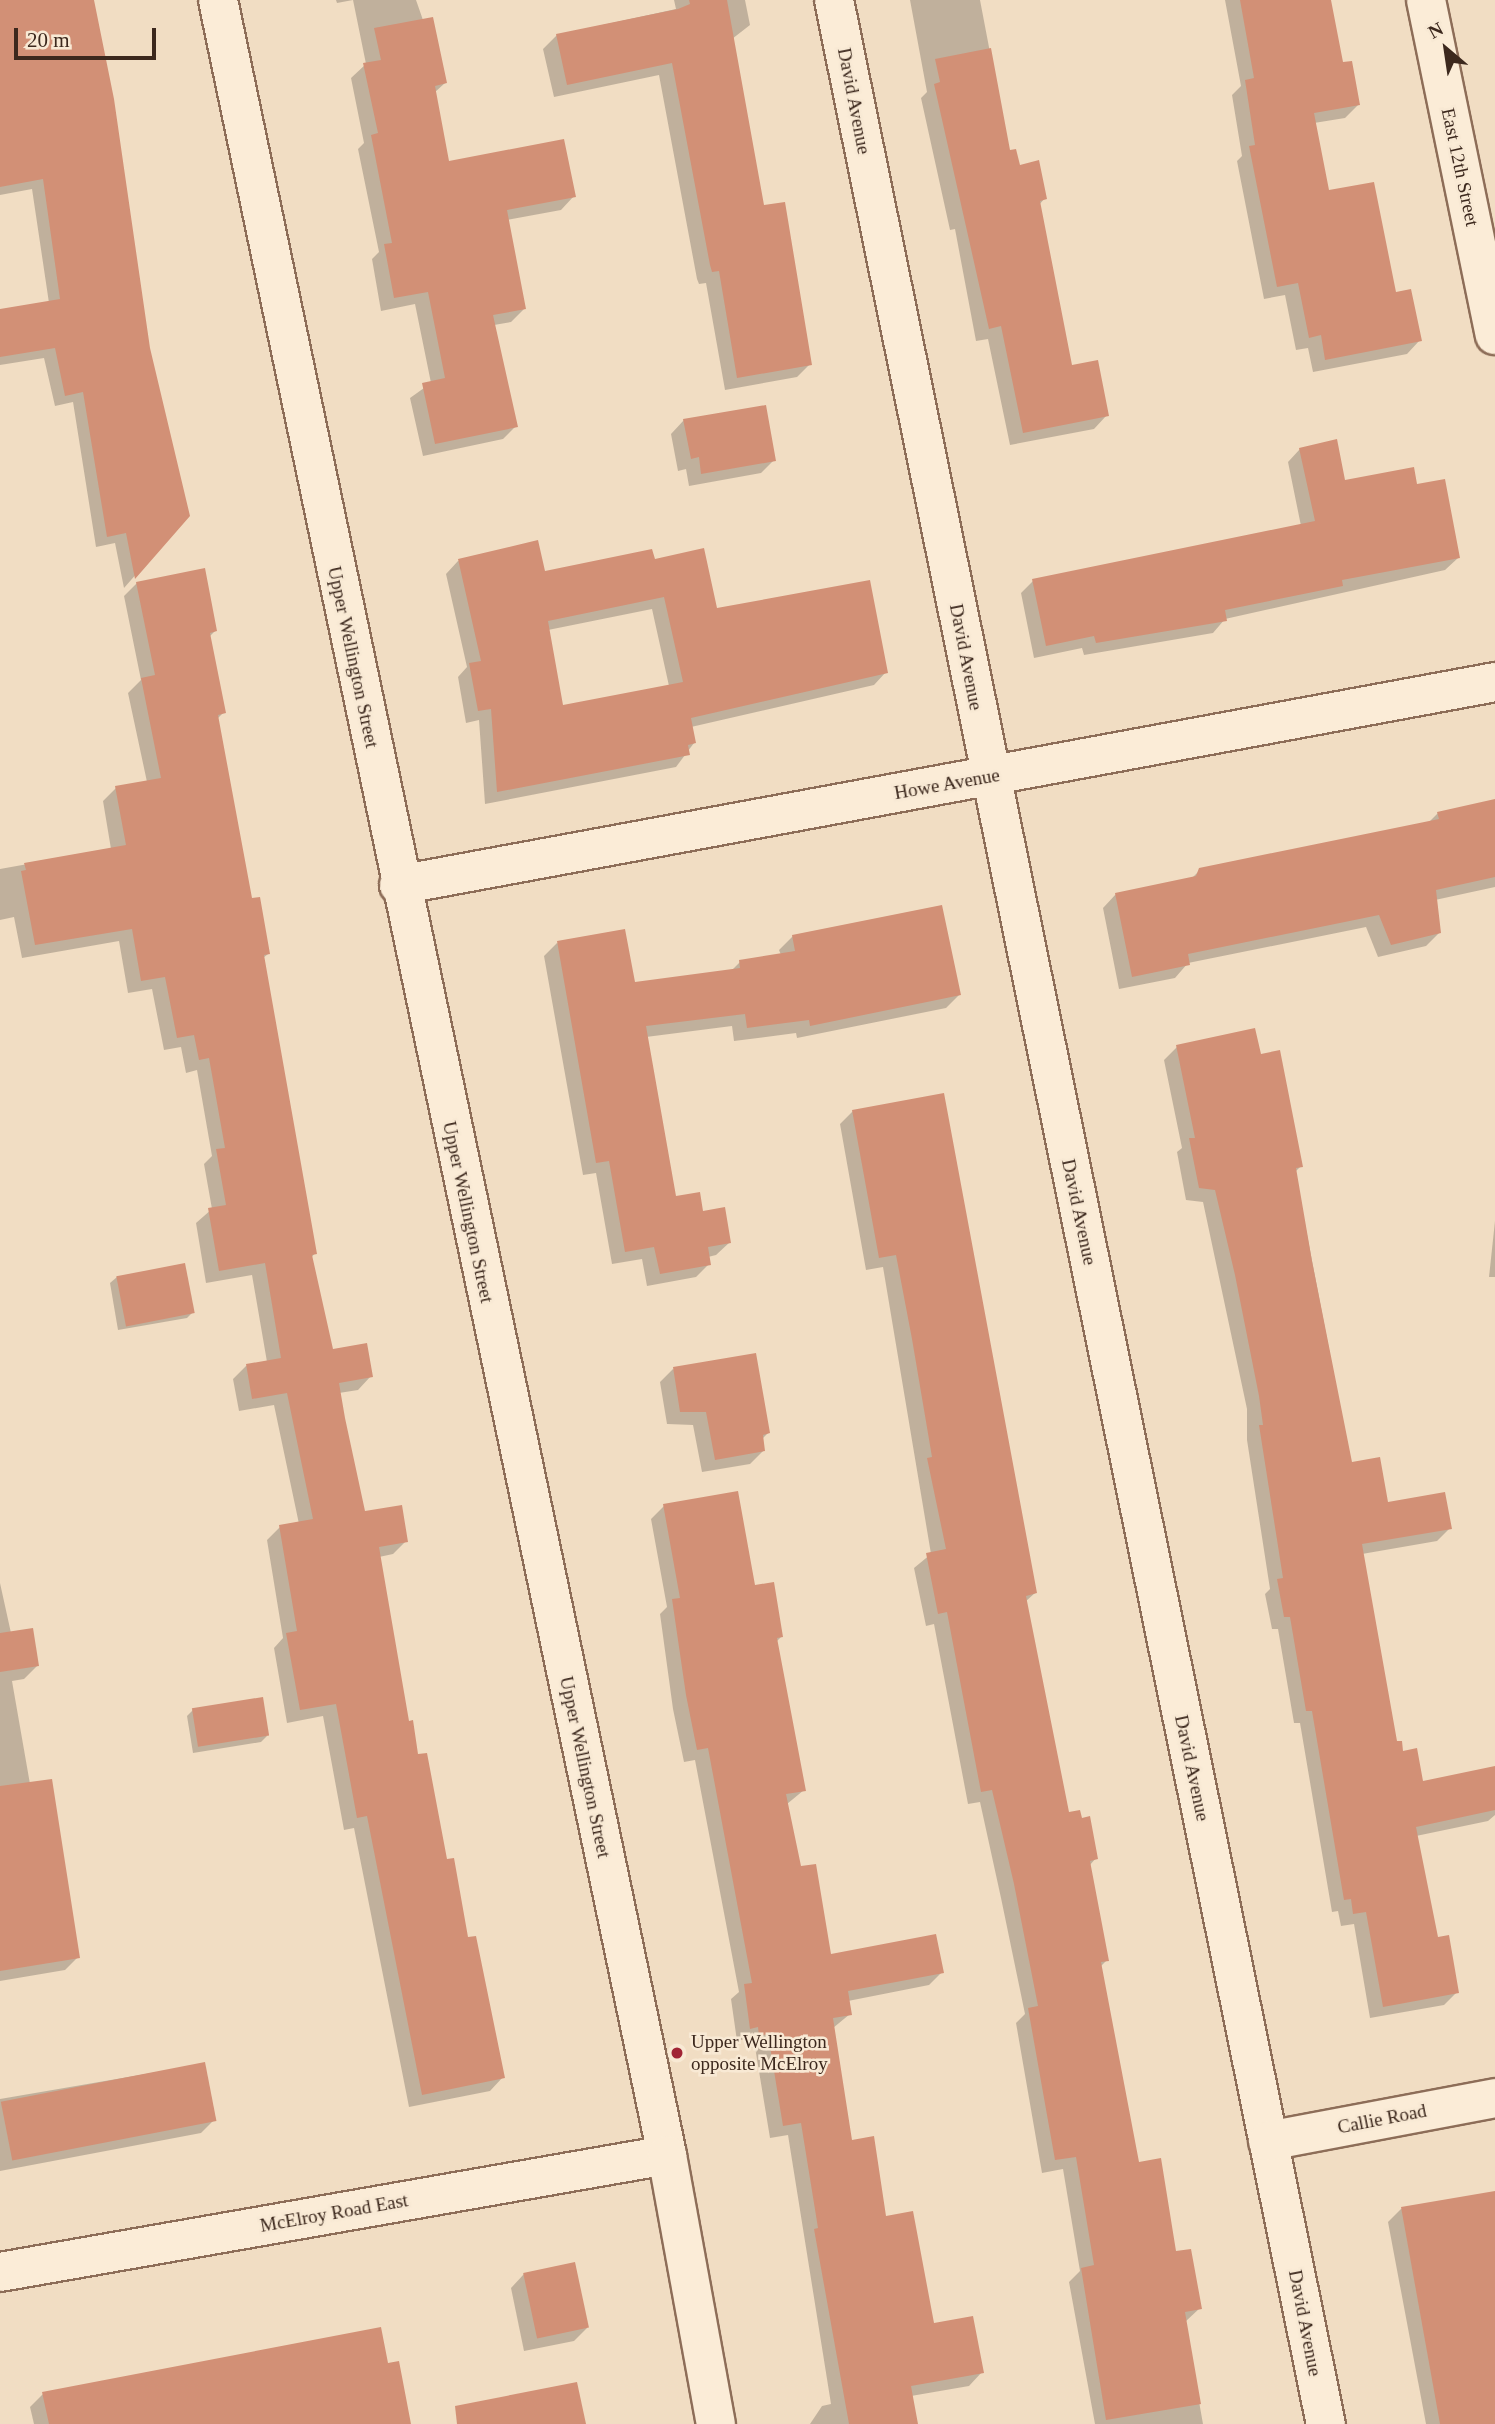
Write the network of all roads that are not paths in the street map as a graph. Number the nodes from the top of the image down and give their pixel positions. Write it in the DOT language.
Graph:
graph roads {
  1 [pos="218,0"];
  2 [pos="834,0"];
  3 [pos="1426,0"];
  4 [pos="1495,335"];
  5 [pos="1495,682"];
  6 [pos="990,776"];
  7 [pos="399,885"];
  8 [pos="1495,2098"];
  9 [pos="1268,2141"];
  10 [pos="667,2155"];
  11 [pos="0,2272"];
  12 [pos="716,2424"];
  13 [pos="1326,2424"];
  1 -- 7 [label="street, Upper Wellington Street"];
  2 -- 6 [label="street, David Avenue"];
  3 -- 4 [label="street, East 12th Street"];
  5 -- 6 [label="street, Howe Avenue"];
  6 -- 7 [label="street, Howe Avenue"];
  6 -- 9 [label="street, David Avenue"];
  7 -- 10 [label="street, Upper Wellington Street"];
  8 -- 9 [label="street, Callie Road"];
  9 -- 13 [label="street, David Avenue"];
  10 -- 11 [label="street, McElroy Road East"];
  10 -- 12 [label="street, Upper Wellington Street"];
}
